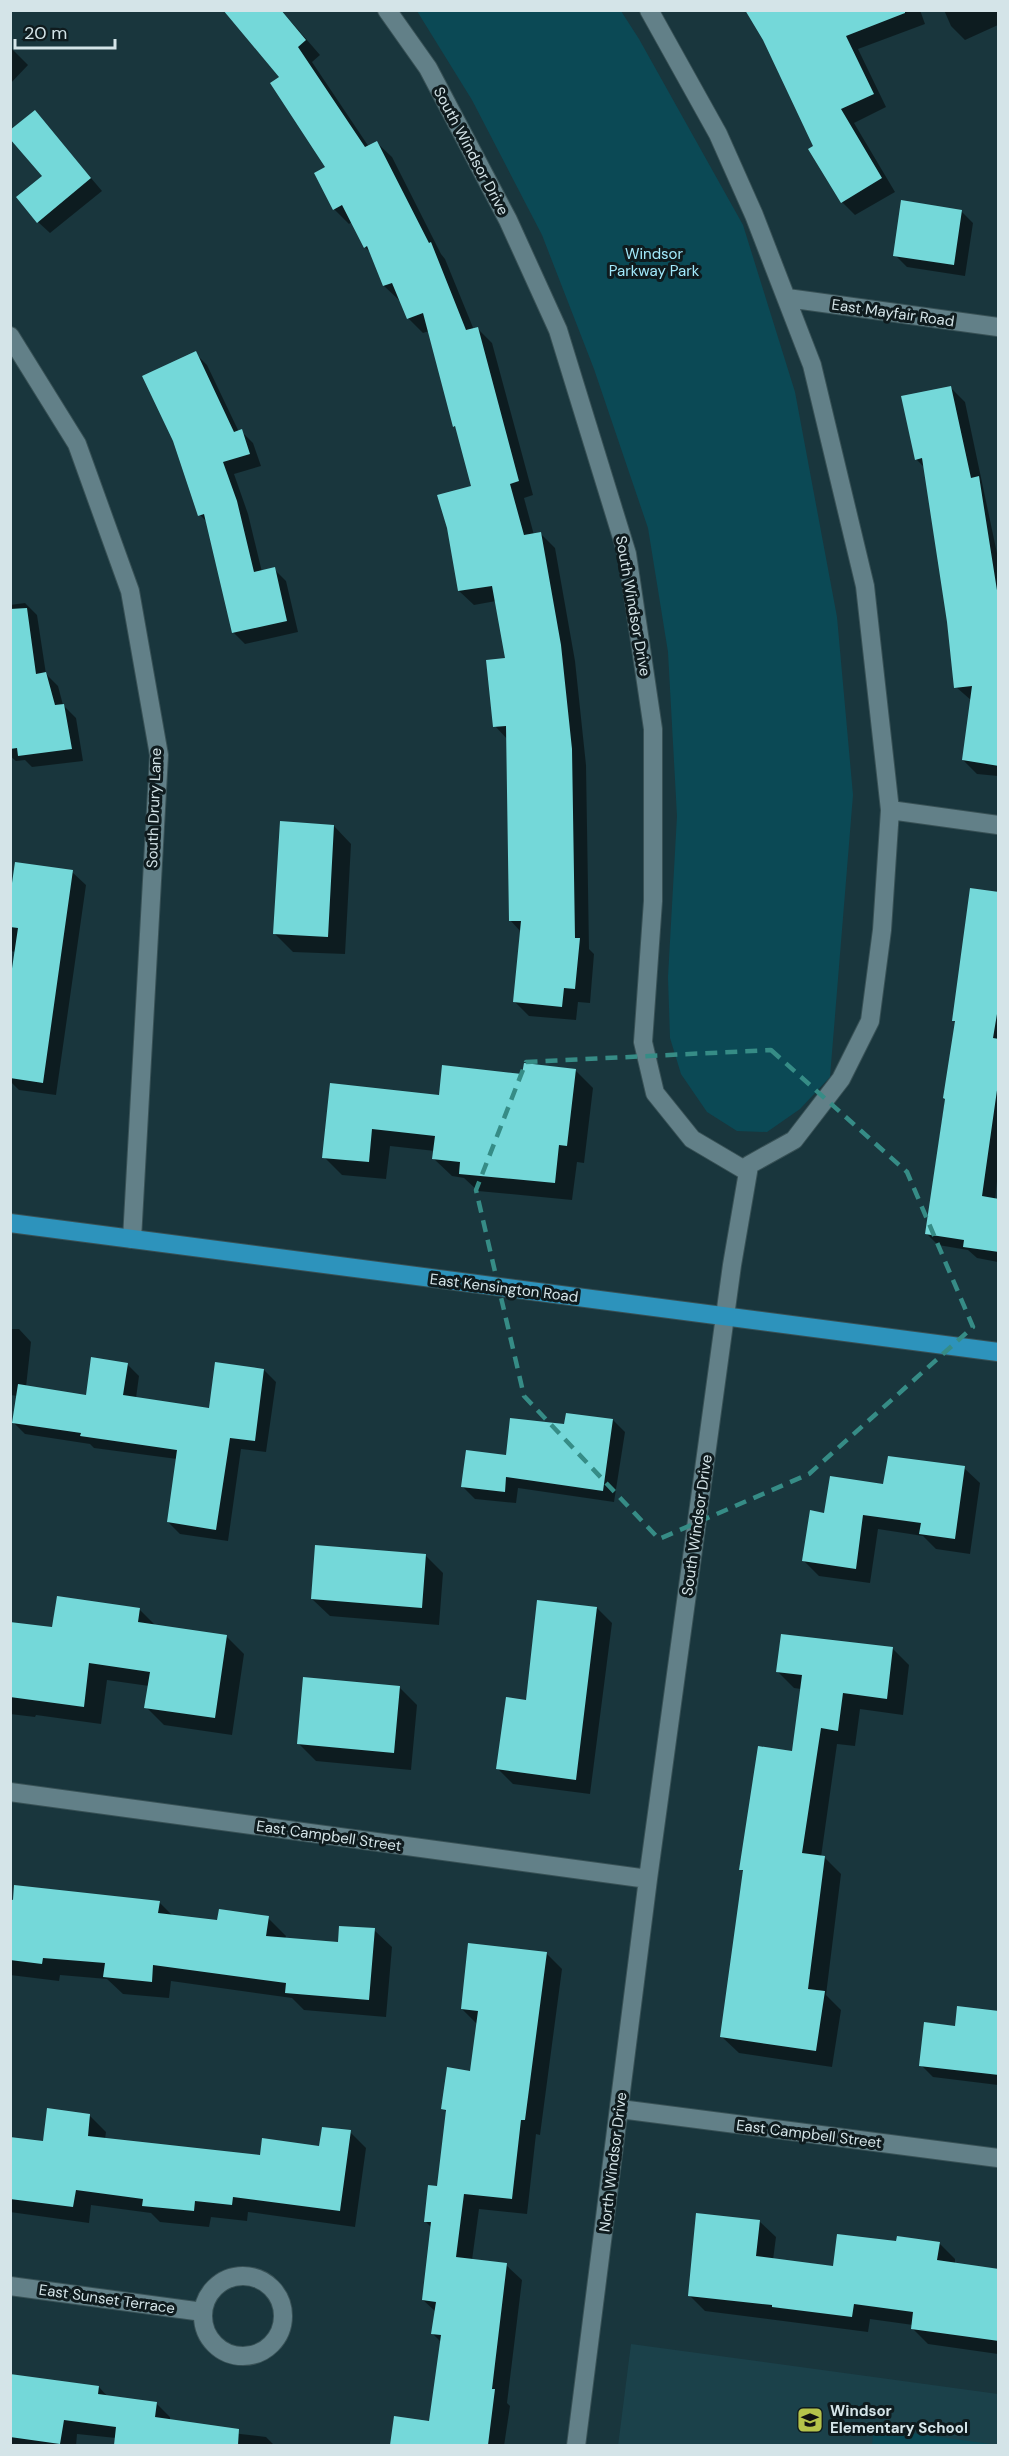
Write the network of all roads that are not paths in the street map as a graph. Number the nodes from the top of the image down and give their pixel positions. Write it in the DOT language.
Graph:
graph roads {
  1 [pos="387,10"];
  2 [pos="649,10"];
  3 [pos="787,298"];
  4 [pos="999,327"];
  5 [pos="10,336"];
  6 [pos="890,810"];
  7 [pos="999,825"];
  8 [pos="748,1172"];
  9 [pos="10,1222"];
  10 [pos="132,1239"];
  11 [pos="725,1317"];
  12 [pos="999,1352"];
  13 [pos="10,1792"];
  14 [pos="648,1879"];
  15 [pos="620,2109"];
  16 [pos="999,2158"];
  17 [pos="10,2286"];
  18 [pos="203,2312"];
  19 [pos="576,2445"];
  1 -- 8 [label="street, South Windsor Drive"];
  2 -- 3 [label="street"];
  3 -- 4 [label="street, East Mayfair Road"];
  3 -- 6 [label="street"];
  5 -- 10 [label="street, South Drury Lane"];
  6 -- 7 [label="street"];
  6 -- 8 [label="street"];
  8 -- 11 [label="street, South Windsor Drive"];
  9 -- 10 [label="main road, East Kensington Road"];
  10 -- 11 [label="main road, East Kensington Road"];
  11 -- 12 [label="main road, East Kensington Road"];
  11 -- 14 [label="street, South Windsor Drive"];
  13 -- 14 [label="street, East Campbell Street"];
  14 -- 15 [label="street, North Windsor Drive"];
  15 -- 16 [label="street, East Campbell Street"];
  15 -- 19 [label="street, North Windsor Drive"];
  17 -- 18 [label="street, East Sunset Terrace"];
  18 -- 18 [label="street"];
}
